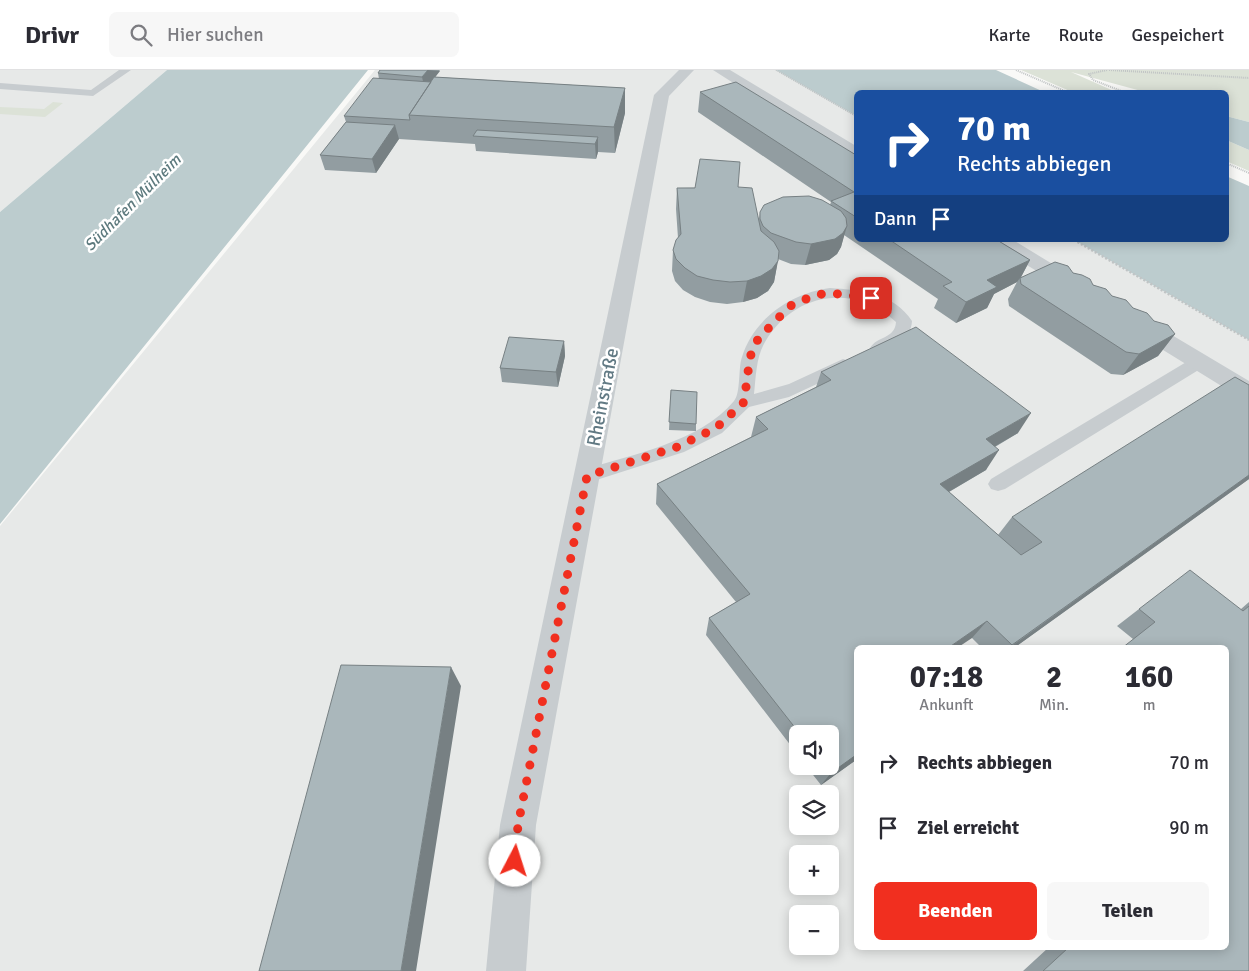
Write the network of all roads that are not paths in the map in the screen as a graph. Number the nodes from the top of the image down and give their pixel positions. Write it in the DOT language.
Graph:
graph roads {
  1 [pos="126,70"];
  2 [pos="687,70"];
  3 [pos="720,70"];
  4 [pos="0,86"];
  5 [pos="854,152"];
  6 [pos="1002,242"];
  7 [pos="1091,296"];
  8 [pos="1116,311"];
  9 [pos="1200,362"];
  10 [pos="1249,392"];
  11 [pos="744,402"];
  12 [pos="587,476"];
  13 [pos="998,484"];
  14 [pos="506,971"];
  1 -- 4 [label="lane"];
  2 -- 12 [label="street, Rheinstraße"];
  3 -- 5 [label="street"];
  6 -- 7 [label="street"];
  8 -- 9 [label="street"];
  9 -- 10 [label="street"];
  9 -- 13 [label="lane"];
  11 -- 11 [label="lane"];
  11 -- 12 [label="lane"];
  12 -- 14 [label="street, Rheinstraße"];
}
